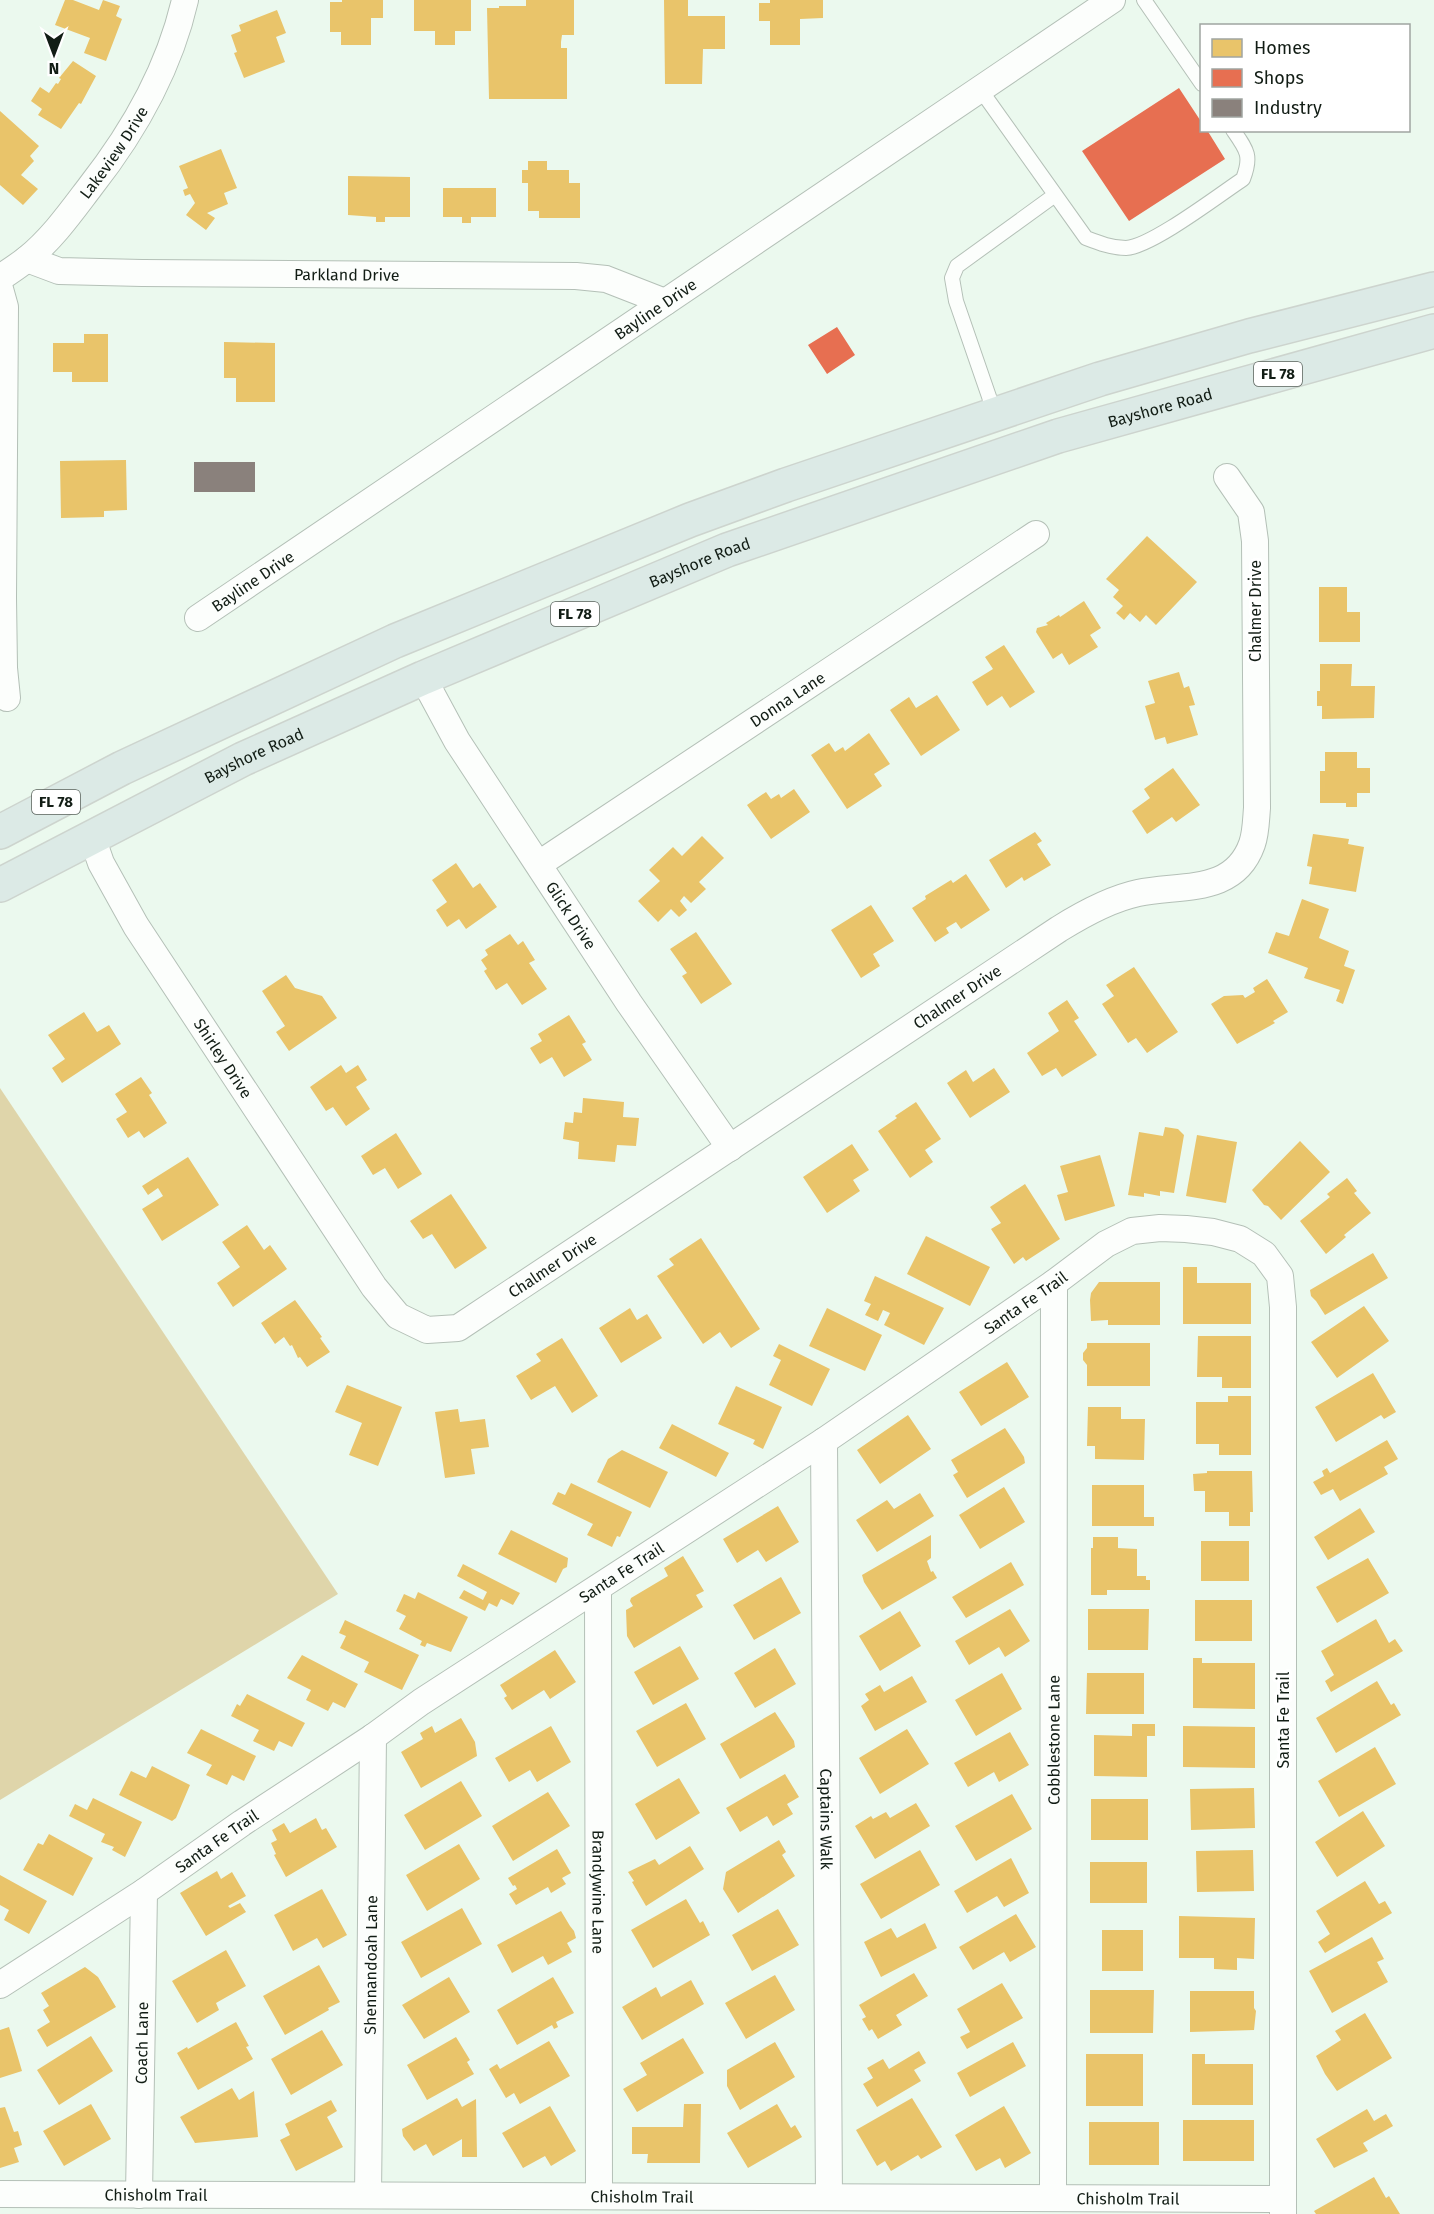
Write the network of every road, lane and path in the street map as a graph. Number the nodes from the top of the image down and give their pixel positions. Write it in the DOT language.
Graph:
graph roads {
  1 [pos="185,0"];
  2 [pos="1112,0"];
  3 [pos="1144,0"];
  4 [pos="1200,81"];
  5 [pos="981,89"];
  6 [pos="1234,132"];
  7 [pos="1055,195"];
  8 [pos="27,259"];
  9 [pos="0,278"];
  10 [pos="0,289"];
  11 [pos="1434,289"];
  12 [pos="665,302"];
  13 [pos="1434,332"];
  14 [pos="995,414"];
  15 [pos="1227,477"];
  16 [pos="1036,534"];
  17 [pos="198,618"];
  18 [pos="423,678"];
  19 [pos="7,698"];
  20 [pos="112,773"];
  21 [pos="0,832"];
  22 [pos="92,837"];
  23 [pos="539,864"];
  24 [pos="0,885"];
  25 [pos="730,1148"];
  26 [pos="365,1273"];
  27 [pos="1054,1283"];
  28 [pos="824,1441"];
  29 [pos="598,1588"];
  30 [pos="373,1737"];
  31 [pos="144,1892"];
  32 [pos="0,1985"];
  33 [pos="0,2194"];
  34 [pos="139,2194"];
  35 [pos="368,2194"];
  36 [pos="599,2195"];
  37 [pos="829,2197"];
  38 [pos="1053,2198"];
  39 [pos="1283,2206"];
  1 -- 8 [label="street, Lakeview Drive"];
  2 -- 5 [label="street, Bayline Drive"];
  3 -- 4 [label="lane"];
  5 -- 7 [label="lane"];
  5 -- 12 [label="street, Bayline Drive"];
  6 -- 7 [label="lane"];
  7 -- 14 [label="lane"];
  8 -- 9 [label="street, Lakeview Drive"];
  8 -- 12 [label="street, Parkland Drive"];
  10 -- 19 [label="street"];
  11 -- 14 [label="main road, FL 78"];
  12 -- 17 [label="street, Bayline Drive"];
  13 -- 18 [label="main road, Bayshore Road / FL 78"];
  14 -- 20 [label="main road, FL 78"];
  15 -- 25 [label="street, Chalmer Drive"];
  16 -- 23 [label="street, Donna Lane"];
  18 -- 22 [label="main road, Bayshore Road / FL 78"];
  18 -- 23 [label="street, Glick Drive"];
  20 -- 21 [label="main road, FL 78"];
  20 -- 22 [label="main road"];
  22 -- 24 [label="main road, Bayshore Road / FL 78"];
  22 -- 26 [label="street, Shirley Drive"];
  23 -- 25 [label="street, Glick Drive"];
  25 -- 26 [label="street, Chalmer Drive"];
  27 -- 28 [label="street, Santa Fe Trail"];
  27 -- 38 [label="street, Cobblestone Lane"];
  27 -- 39 [label="street, Santa Fe Trail"];
  28 -- 29 [label="street, Santa Fe Trail"];
  28 -- 37 [label="street, Captains Walk"];
  29 -- 30 [label="street, Santa Fe Trail"];
  29 -- 36 [label="street, Brandywine Lane"];
  30 -- 31 [label="street, Santa Fe Trail"];
  30 -- 35 [label="street, Shennandoah Lane"];
  31 -- 32 [label="street, Santa Fe Trail"];
  31 -- 34 [label="street, Coach Lane"];
  33 -- 34 [label="street, Chisholm Trail"];
  34 -- 35 [label="street, Chisholm Trail"];
  35 -- 36 [label="street, Chisholm Trail"];
  36 -- 37 [label="street, Chisholm Trail"];
  37 -- 38 [label="street, Chisholm Trail"];
  38 -- 39 [label="street, Chisholm Trail"];
}
